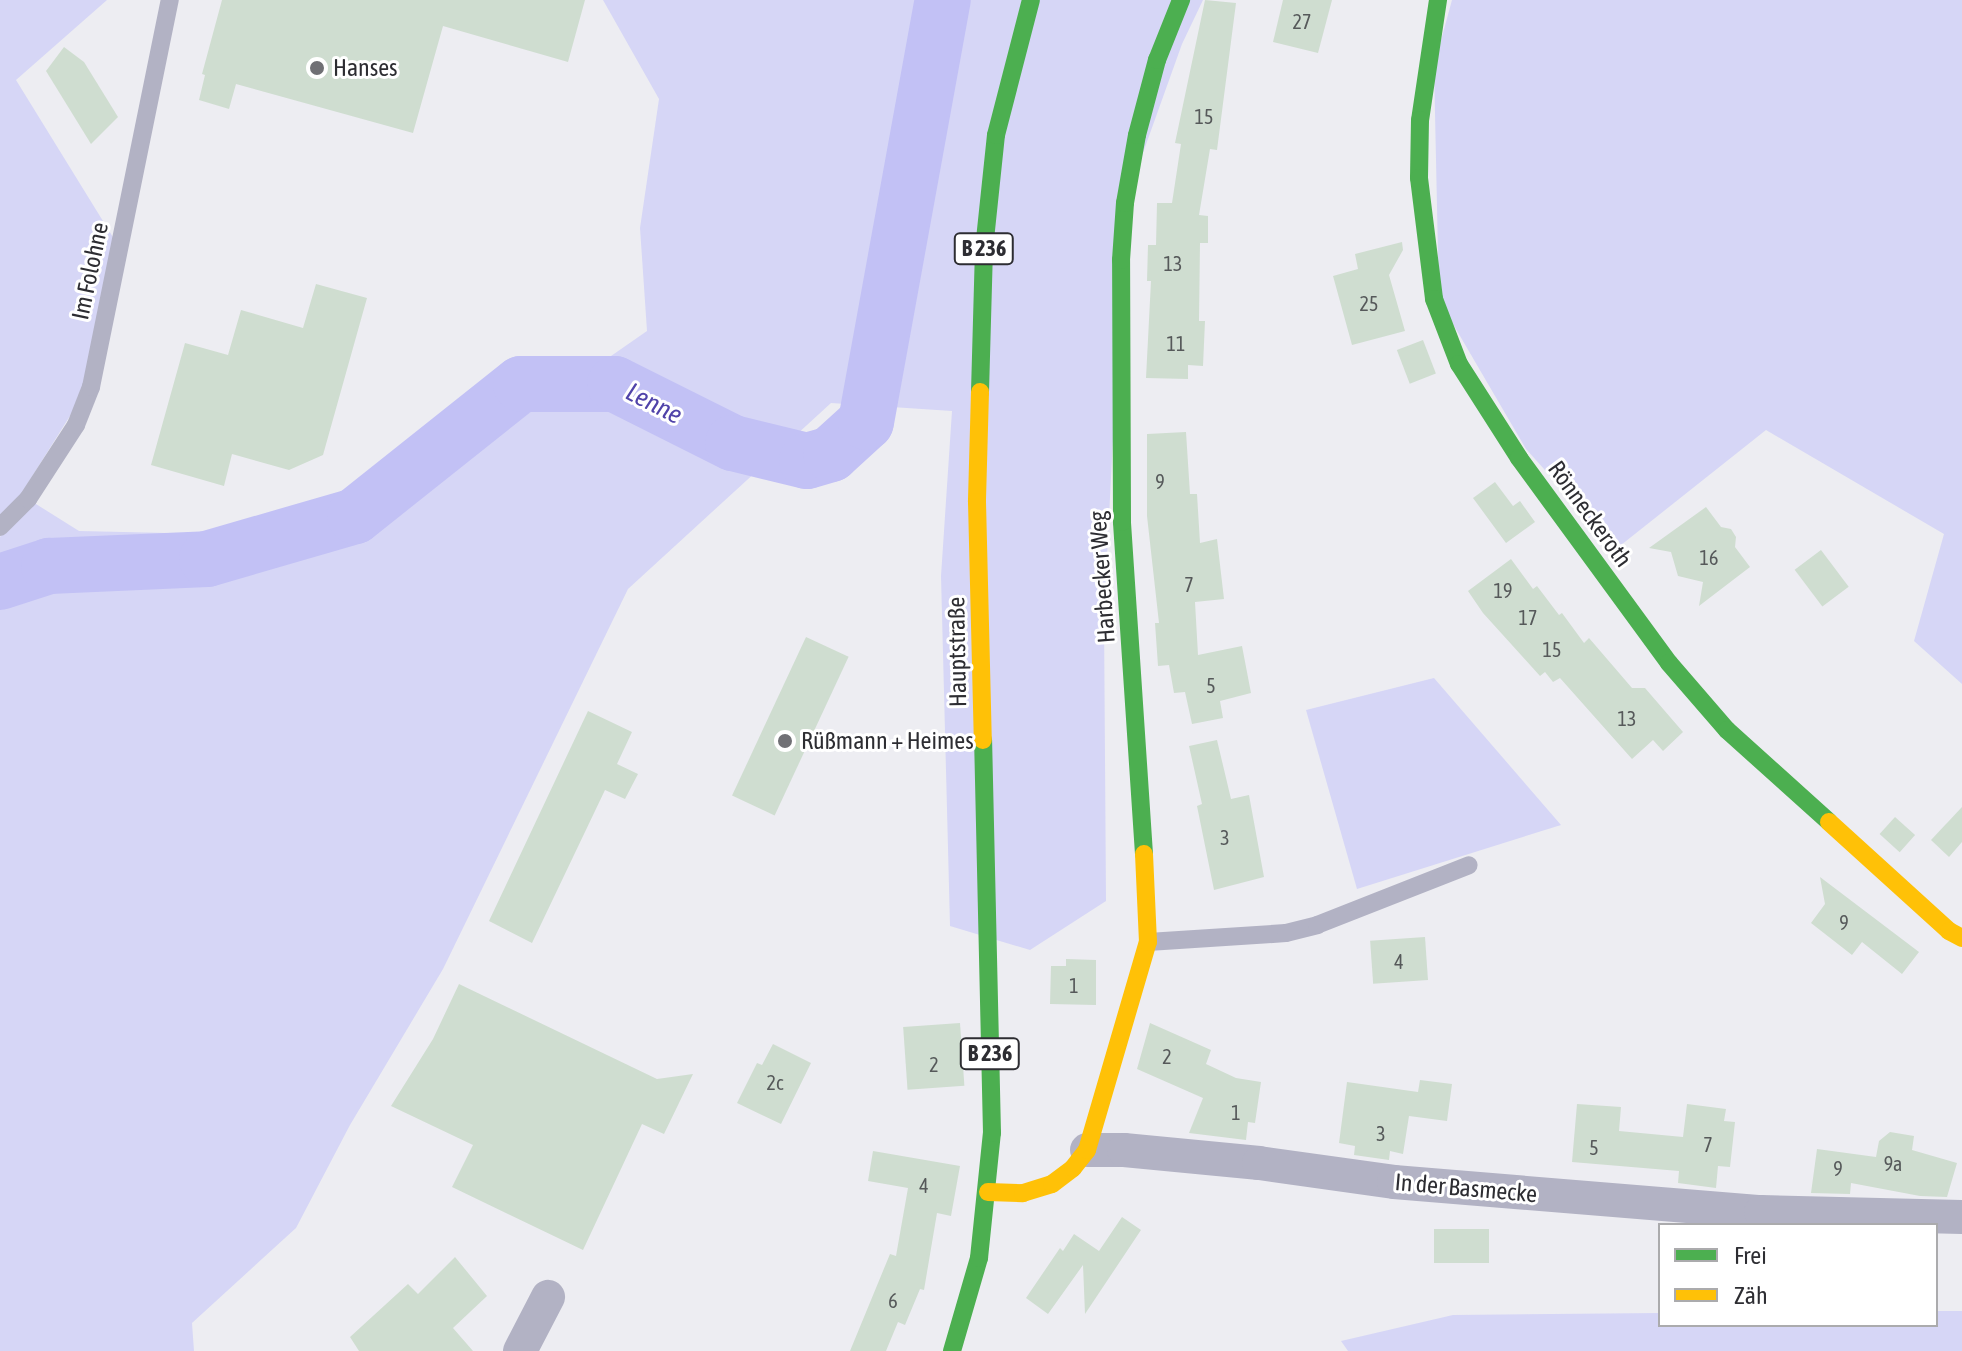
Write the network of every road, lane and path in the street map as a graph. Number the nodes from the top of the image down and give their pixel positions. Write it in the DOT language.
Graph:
graph roads {
  1 [pos="170,0"];
  2 [pos="1031,0"];
  3 [pos="1181,0"];
  4 [pos="1438,0"];
  5 [pos="0,527"];
  6 [pos="1469,865"];
  7 [pos="1962,938"];
  8 [pos="1148,942"];
  9 [pos="1087,1150"];
  10 [pos="988,1192"];
  11 [pos="1962,1217"];
  12 [pos="548,1297"];
  13 [pos="520,1351"];
  14 [pos="952,1351"];
  1 -- 5 [label="lane, Im Folohne"];
  2 -- 10 [label="street, Hauptstraße / B 236"];
  3 -- 8 [label="street, Harbecker Weg"];
  4 -- 7 [label="street, Rönneckeroth"];
  6 -- 8 [label="lane"];
  8 -- 9 [label="street, Harbecker Weg"];
  9 -- 10 [label="street"];
  9 -- 11 [label="street, In der Basmecke"];
  10 -- 14 [label="street, Hauptstraße / B 236"];
  12 -- 13 [label="street"];
}
